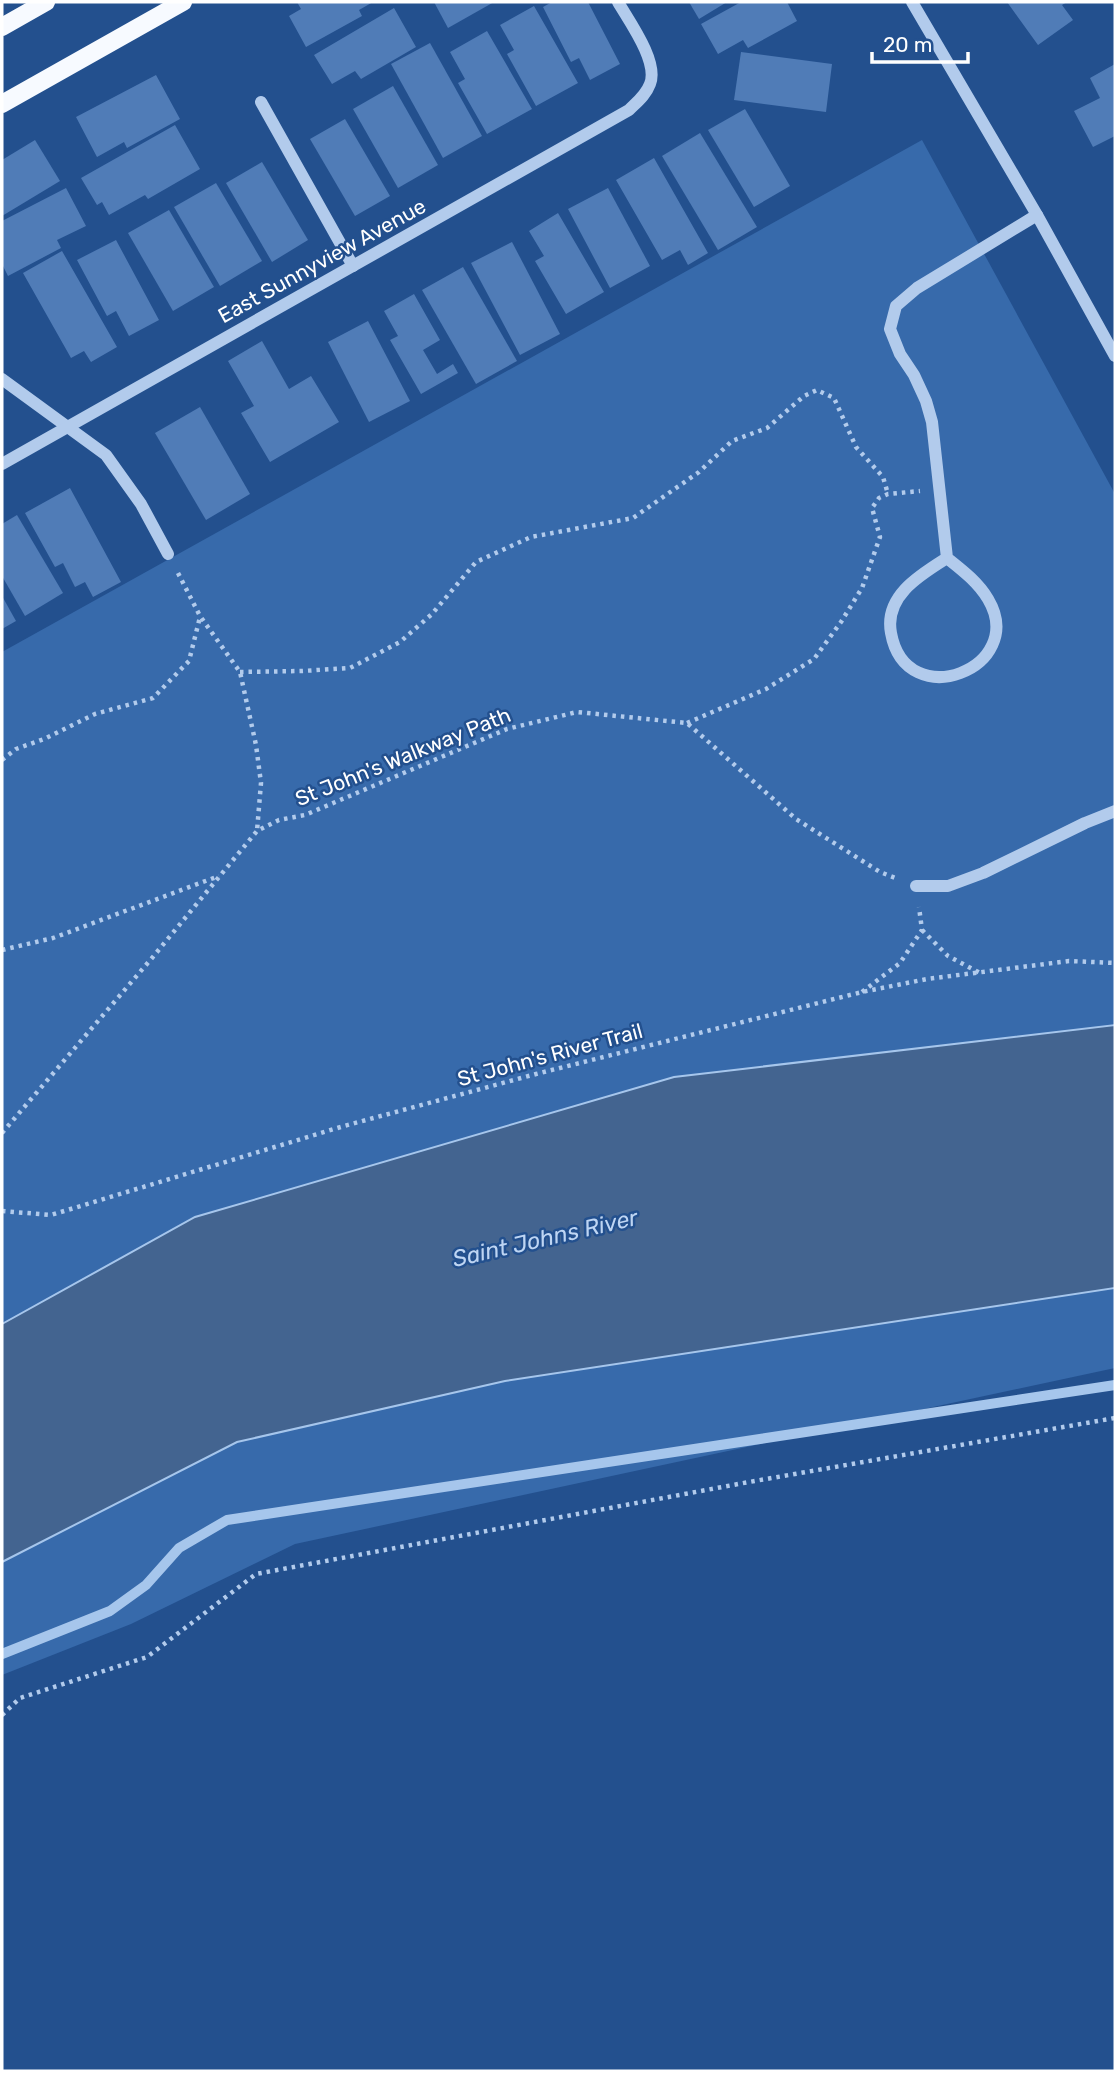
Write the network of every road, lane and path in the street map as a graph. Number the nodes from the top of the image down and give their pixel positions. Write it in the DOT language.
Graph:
graph roads {
  1 [pos="46,2"];
  2 [pos="183,2"];
  3 [pos="618,2"];
  4 [pos="912,2"];
  5 [pos="2,27"];
  6 [pos="261,102"];
  7 [pos="2,104"];
  8 [pos="1037,215"];
  9 [pos="353,265"];
  10 [pos="1115,356"];
  11 [pos="2,379"];
  12 [pos="67,426"];
  13 [pos="2,464"];
  14 [pos="939,489"];
  15 [pos="888,494"];
  16 [pos="168,554"];
  17 [pos="947,558"];
  18 [pos="200,616"];
  19 [pos="240,672"];
  20 [pos="687,723"];
  21 [pos="2,760"];
  22 [pos="1115,811"];
  23 [pos="257,831"];
  24 [pos="219,876"];
  25 [pos="916,886"];
  26 [pos="922,930"];
  27 [pos="2,950"];
  28 [pos="1115,963"];
  29 [pos="980,973"];
  30 [pos="862,992"];
  31 [pos="2,1133"];
  32 [pos="2,1211"];
  33 [pos="1115,1418"];
  34 [pos="2,1715"];
  1 -- 5 [label="main road"];
  2 -- 7 [label="main road"];
  3 -- 9 [label="street, East Sunnyview Avenue"];
  4 -- 8 [label="street"];
  6 -- 9 [label="street"];
  8 -- 10 [label="street"];
  8 -- 14 [label="street"];
  9 -- 12 [label="street, East Sunnyview Avenue"];
  11 -- 12 [label="street"];
  12 -- 13 [label="street, East Sunnyview Avenue"];
  12 -- 16 [label="street"];
  14 -- 15 [label="path"];
  14 -- 17 [label="street"];
  15 -- 19 [label="path"];
  15 -- 20 [label="path, St John's Walkway Path"];
  16 -- 18 [label="path"];
  17 -- 17 [label="street"];
  18 -- 19 [label="path"];
  18 -- 21 [label="path"];
  19 -- 23 [label="path, St John's Walkway Path"];
  20 -- 23 [label="path, St John's Walkway Path"];
  20 -- 25 [label="path"];
  22 -- 25 [label="street"];
  23 -- 24 [label="path, St John's Walkway Path"];
  24 -- 27 [label="path"];
  24 -- 31 [label="path, St John's Walkway Path"];
  25 -- 26 [label="path"];
  26 -- 29 [label="path"];
  26 -- 30 [label="path"];
  28 -- 29 [label="path, St John's River Trail"];
  29 -- 30 [label="path, St John's River Trail"];
  30 -- 32 [label="path, St John's River Trail"];
  33 -- 34 [label="path"];
}
